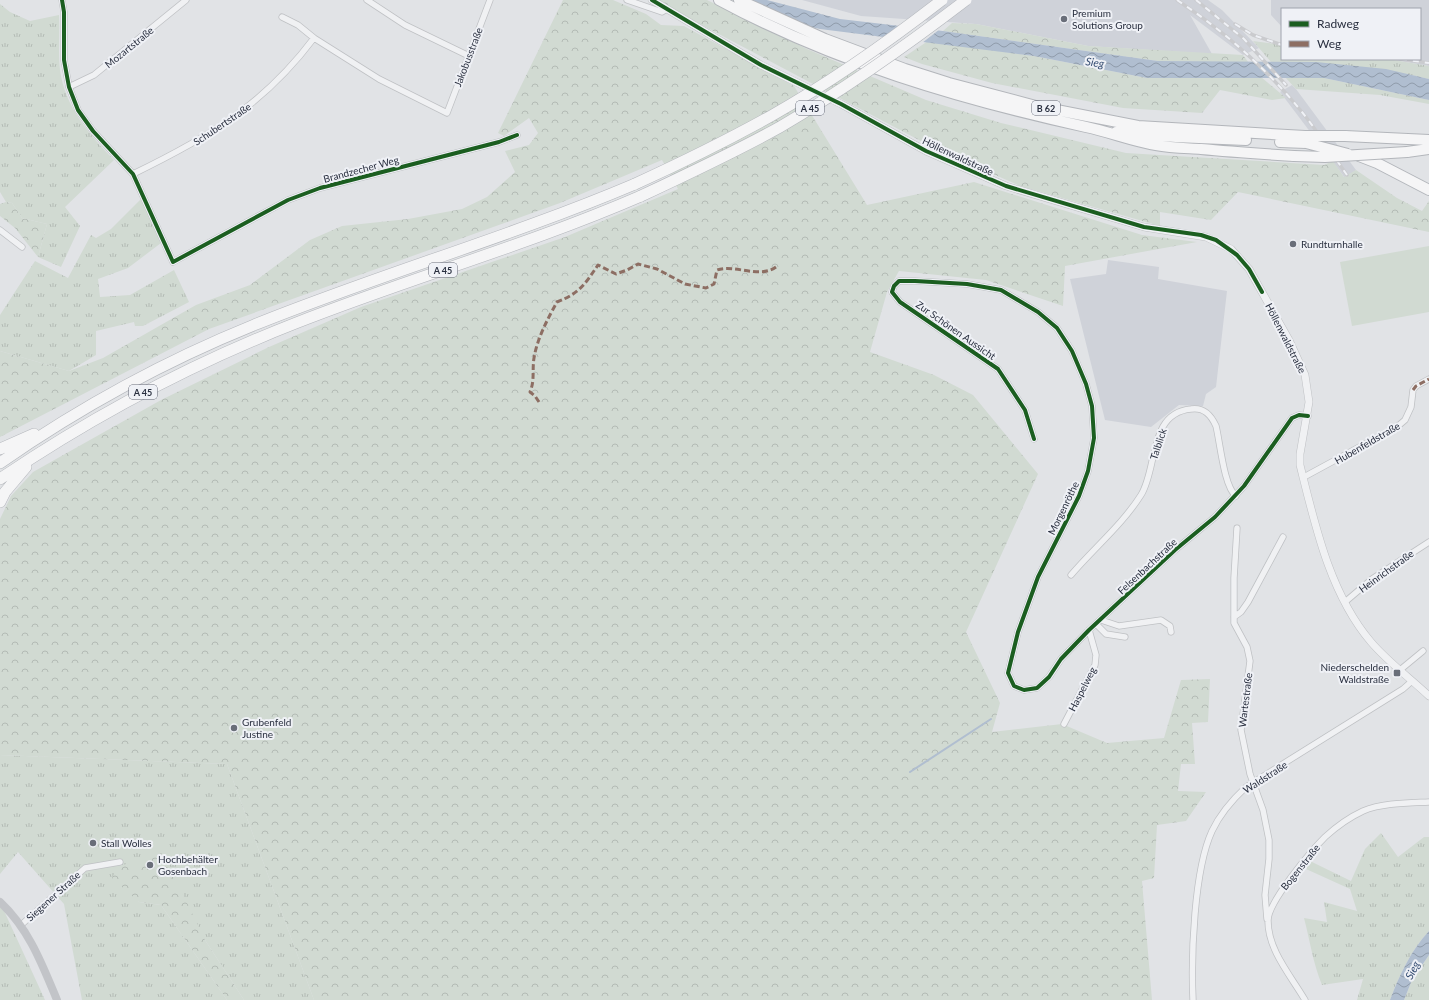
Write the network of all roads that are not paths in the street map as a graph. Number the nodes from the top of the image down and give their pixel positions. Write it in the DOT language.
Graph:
graph roads {
  1 [pos="62,0"];
  2 [pos="186,0"];
  3 [pos="367,0"];
  4 [pos="490,0"];
  5 [pos="627,0"];
  6 [pos="652,0"];
  7 [pos="719,0"];
  8 [pos="739,0"];
  9 [pos="942,0"];
  10 [pos="966,0"];
  11 [pos="667,9"];
  12 [pos="282,17"];
  13 [pos="314,38"];
  14 [pos="469,56"];
  15 [pos="69,87"];
  16 [pos="1098,130"];
  17 [pos="517,135"];
  18 [pos="1305,139"];
  19 [pos="1429,140"];
  20 [pos="1429,149"];
  21 [pos="133,174"];
  22 [pos="1429,190"];
  23 [pos="0,230"];
  24 [pos="22,247"];
  25 [pos="899,281"];
  26 [pos="1429,379"];
  27 [pos="1308,416"];
  28 [pos="67,419"];
  29 [pos="1034,439"];
  30 [pos="0,449"];
  31 [pos="46,449"];
  32 [pos="0,463"];
  33 [pos="1304,477"];
  34 [pos="0,479"];
  35 [pos="1236,496"];
  36 [pos="0,502"];
  37 [pos="1237,528"];
  38 [pos="1283,537"];
  39 [pos="1429,542"];
  40 [pos="1071,575"];
  41 [pos="1345,602"];
  42 [pos="1234,617"];
  43 [pos="1098,622"];
  44 [pos="1089,630"];
  45 [pos="1171,632"];
  46 [pos="1125,637"];
  47 [pos="1423,651"];
  48 [pos="1400,670"];
  49 [pos="1412,681"];
  50 [pos="1024,690"];
  51 [pos="1429,696"];
  52 [pos="1064,724"];
  53 [pos="1253,783"];
  54 [pos="1429,802"];
  55 [pos="120,862"];
  56 [pos="0,902"];
  57 [pos="1267,919"];
  58 [pos="21,925"];
  59 [pos="58,1000"];
  60 [pos="1193,1000"];
  61 [pos="1304,1000"];
  1 -- 15 [label="street"];
  2 -- 15 [label="street, Mozartstraße"];
  3 -- 14 [label="street"];
  4 -- 14 [label="street, Jakobusstraße"];
  5 -- 11 [label="street"];
  6 -- 11 [label="street, Höllenwaldstraße"];
  7 -- 16 [label="highway, B 62"];
  8 -- 18 [label="highway, B 62"];
  9 -- 28 [label="highway, A 45, bridge"];
  10 -- 31 [label="highway, A 45, bridge"];
  11 -- 27 [label="street, Höllenwaldstraße"];
  12 -- 13 [label="street"];
  13 -- 14 [label="street, Jakobusstraße"];
  13 -- 21 [label="street, Schubertstraße"];
  15 -- 21 [label="street"];
  16 -- 18 [label="highway, B 62"];
  16 -- 20 [label="highway, B 62, bridge"];
  17 -- 21 [label="street, Brandzecher Weg"];
  18 -- 19 [label="highway, bridge"];
  18 -- 22 [label="highway, B 62, bridge"];
  23 -- 24 [label="street"];
  25 -- 29 [label="street, Zur Schönen Aussicht"];
  25 -- 50 [label="street, Morgenröthe"];
  26 -- 33 [label="street, Hubenfeldstraße"];
  27 -- 33 [label="street, Höllenwaldstraße"];
  27 -- 35 [label="street, Felsenbachstraße"];
  28 -- 30 [label="highway"];
  28 -- 32 [label="highway, A 45"];
  31 -- 34 [label="highway, A 45"];
  31 -- 36 [label="highway"];
  33 -- 41 [label="street, Höllenwaldstraße"];
  35 -- 40 [label="street, Talblick"];
  35 -- 43 [label="street, Felsenbachstraße"];
  37 -- 42 [label="street, Wartestraße"];
  38 -- 42 [label="street"];
  39 -- 41 [label="street, Heinrichstraße"];
  41 -- 48 [label="street, Höllenwaldstraße"];
  42 -- 53 [label="street, Wartestraße"];
  43 -- 44 [label="street, Felsenbachstraße"];
  43 -- 45 [label="street"];
  43 -- 46 [label="street"];
  44 -- 50 [label="street, Felsenbachstraße"];
  44 -- 52 [label="street, Haspelweg"];
  47 -- 48 [label="street"];
  48 -- 49 [label="street, Höllenwaldstraße"];
  49 -- 51 [label="street, Höllenwaldstraße"];
  49 -- 53 [label="street, Waldstraße"];
  53 -- 57 [label="street, Wartestraße"];
  53 -- 60 [label="street, Waldstraße"];
  54 -- 57 [label="street, Bogenstraße"];
  55 -- 58 [label="street, Siegener Straße"];
  56 -- 58 [label="main road"];
  57 -- 61 [label="street"];
  58 -- 59 [label="main road, Siegener Straße"];
}
